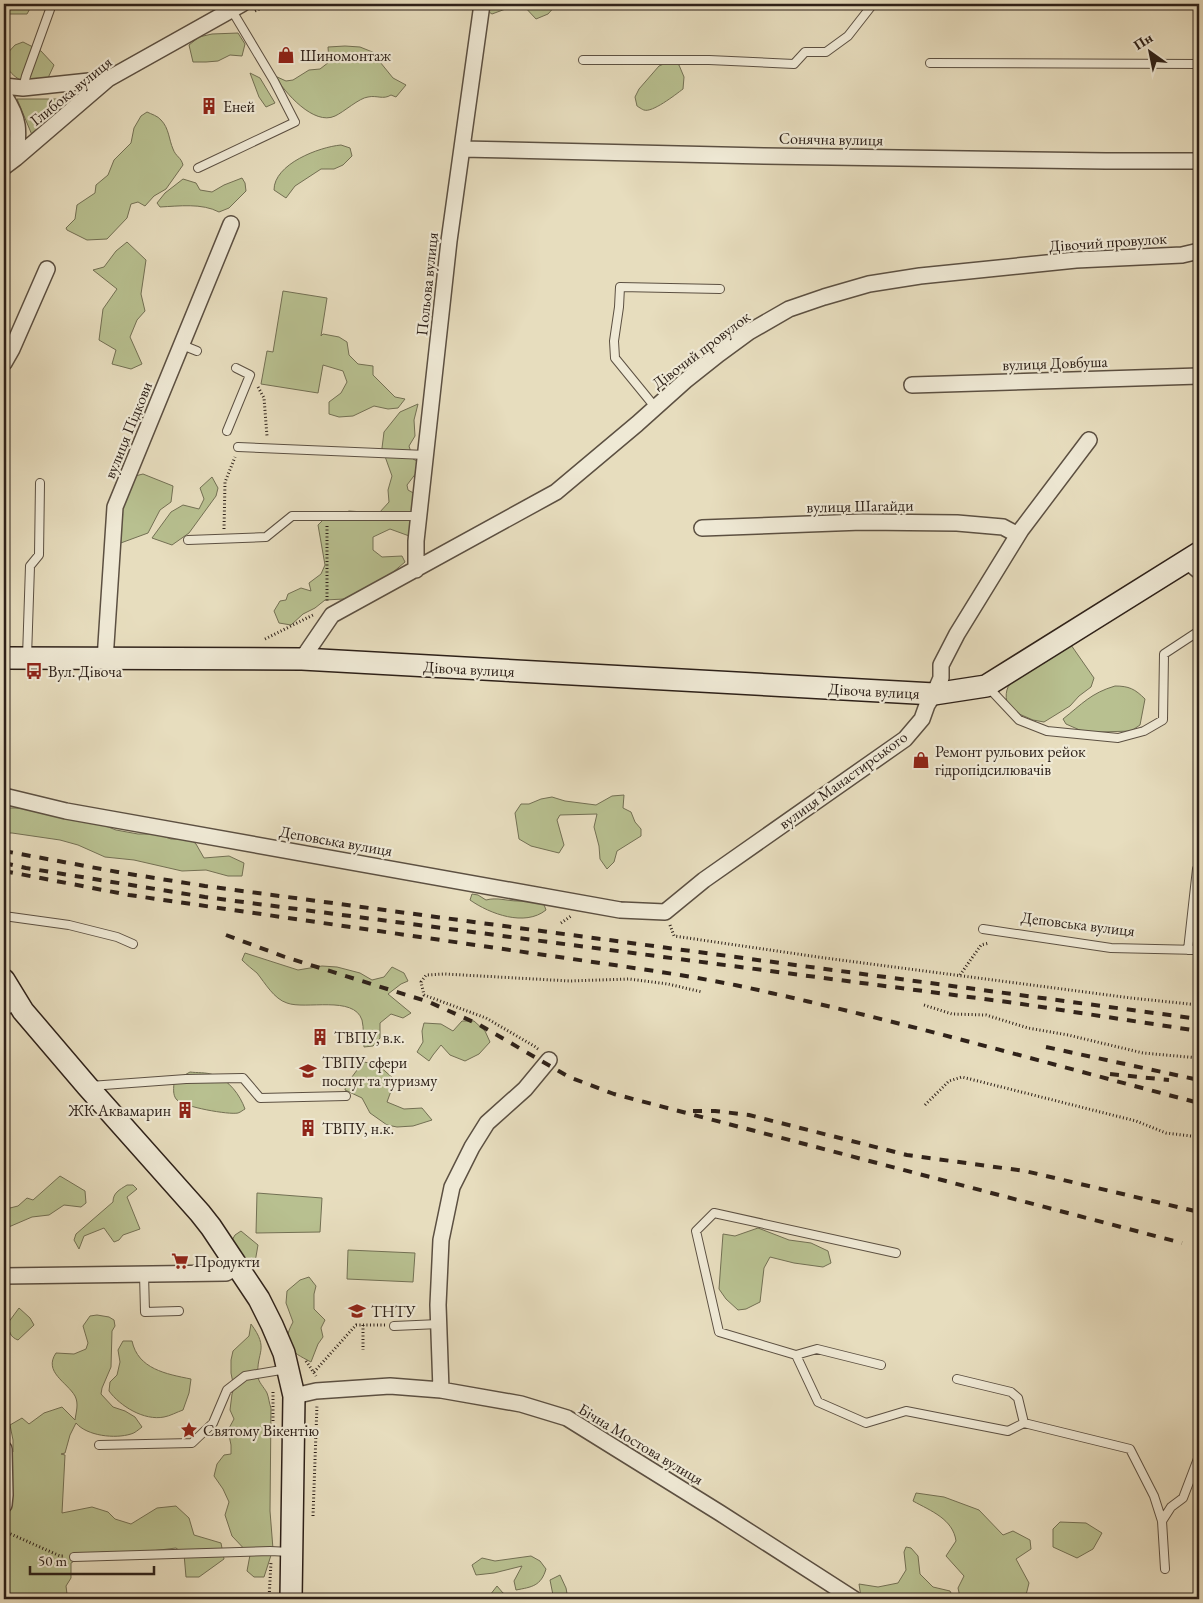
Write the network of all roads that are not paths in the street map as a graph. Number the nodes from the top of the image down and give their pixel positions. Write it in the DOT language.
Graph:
graph roads {
  1 [pos="52,4"];
  2 [pos="482,4"];
  3 [pos="873,4"];
  4 [pos="237,11"];
  5 [pos="583,60"];
  6 [pos="930,63"];
  7 [pos="1199,64"];
  8 [pos="108,79"];
  9 [pos="4,86"];
  10 [pos="23,88"];
  11 [pos="4,95"];
  12 [pos="462,149"];
  13 [pos="1199,161"];
  14 [pos="10,162"];
  15 [pos="198,168"];
  16 [pos="231,224"];
  17 [pos="1199,251"];
  18 [pos="47,269"];
  19 [pos="720,289"];
  20 [pos="182,345"];
  21 [pos="197,351"];
  22 [pos="4,364"];
  23 [pos="236,368"];
  24 [pos="1199,376"];
  25 [pos="912,385"];
  26 [pos="655,407"];
  27 [pos="227,431"];
  28 [pos="1090,440"];
  29 [pos="238,447"];
  30 [pos="427,455"];
  31 [pos="40,482"];
  32 [pos="420,516"];
  33 [pos="702,528"];
  34 [pos="1018,535"];
  35 [pos="188,540"];
  36 [pos="1195,562"];
  37 [pos="416,570"];
  38 [pos="1199,631"];
  39 [pos="4,658"];
  40 [pos="27,659"];
  41 [pos="105,660"];
  42 [pos="302,660"];
  43 [pos="986,686"];
  44 [pos="934,694"];
  45 [pos="4,796"];
  46 [pos="1196,869"];
  47 [pos="664,912"];
  48 [pos="4,916"];
  49 [pos="983,929"];
  50 [pos="133,944"];
  51 [pos="1188,950"];
  52 [pos="1199,950"];
  53 [pos="4,980"];
  54 [pos="9,1004"];
  55 [pos="550,1060"];
  56 [pos="88,1086"];
  57 [pos="346,1096"];
  58 [pos="896,1254"];
  59 [pos="238,1267"];
  60 [pos="144,1274"];
  61 [pos="4,1276"];
  62 [pos="178,1311"];
  63 [pos="439,1324"];
  64 [pos="394,1326"];
  65 [pos="796,1355"];
  66 [pos="881,1365"];
  67 [pos="288,1369"];
  68 [pos="957,1379"];
  69 [pos="441,1390"];
  70 [pos="294,1396"];
  71 [pos="1024,1424"];
  72 [pos="99,1445"];
  73 [pos="4,1449"];
  74 [pos="1199,1456"];
  75 [pos="4,1505"];
  76 [pos="1162,1521"];
  77 [pos="292,1552"];
  78 [pos="74,1556"];
  79 [pos="1165,1568"];
  80 [pos="291,1599"];
  81 [pos="854,1599"];
  1 -- 10 [label="lane"];
  2 -- 12 [label="street, Польова вулиця"];
  3 -- 5 [label="lane"];
  4 -- 8 [label="street, Глибока вулиця"];
  4 -- 15 [label="lane"];
  6 -- 7 [label="lane"];
  8 -- 10 [label="street"];
  8 -- 14 [label="street, Глибока вулиця"];
  9 -- 10 [label="street"];
  11 -- 14 [label="street"];
  12 -- 13 [label="street, Сонячна вулиця"];
  12 -- 30 [label="street, Польова вулиця"];
  16 -- 20 [label="street, вулиця Підкови"];
  17 -- 26 [label="street, Дівочий провулок"];
  18 -- 22 [label="street"];
  19 -- 26 [label="lane"];
  20 -- 21 [label="lane"];
  20 -- 41 [label="street, вулиця Підкови"];
  23 -- 27 [label="lane"];
  24 -- 25 [label="street, вулиця Довбуша"];
  26 -- 37 [label="street, Дівочий провулок"];
  28 -- 34 [label="street"];
  29 -- 30 [label="lane"];
  30 -- 32 [label="street, Польова вулиця"];
  31 -- 40 [label="lane"];
  32 -- 35 [label="lane"];
  32 -- 37 [label="street, Польова вулиця"];
  33 -- 34 [label="street, вулиця Шагайди"];
  34 -- 44 [label="street"];
  36 -- 43 [label="main road"];
  37 -- 42 [label="street, Дівочий провулок"];
  38 -- 43 [label="lane"];
  39 -- 40 [label="main road, Дівоча вулиця"];
  40 -- 41 [label="main road, Дівоча вулиця"];
  41 -- 42 [label="main road, Дівоча вулиця"];
  42 -- 44 [label="main road, Дівоча вулиця"];
  43 -- 44 [label="main road"];
  44 -- 47 [label="street, вулиця Манастирського"];
  45 -- 47 [label="street, Деповська вулиця"];
  46 -- 51 [label="lane"];
  48 -- 50 [label="lane"];
  49 -- 51 [label="lane, Деповська вулиця"];
  51 -- 52 [label="lane, Деповська вулиця"];
  53 -- 54 [label="main road"];
  54 -- 56 [label="main road"];
  55 -- 63 [label="street"];
  56 -- 57 [label="lane"];
  56 -- 59 [label="main road"];
  58 -- 65 [label="lane"];
  59 -- 60 [label="street"];
  59 -- 67 [label="main road"];
  60 -- 61 [label="street"];
  60 -- 62 [label="lane"];
  63 -- 64 [label="lane"];
  63 -- 69 [label="street"];
  65 -- 66 [label="lane"];
  65 -- 71 [label="lane"];
  67 -- 70 [label="main road"];
  67 -- 72 [label="lane"];
  68 -- 71 [label="lane"];
  69 -- 70 [label="street, Бічна Мостова вулиця"];
  69 -- 81 [label="street, Бічна Мостова вулиця"];
  70 -- 77 [label="main road"];
  71 -- 76 [label="lane"];
  73 -- 75 [label="street"];
  74 -- 76 [label="lane"];
  76 -- 79 [label="lane"];
  77 -- 78 [label="lane"];
  77 -- 80 [label="main road"];
}
